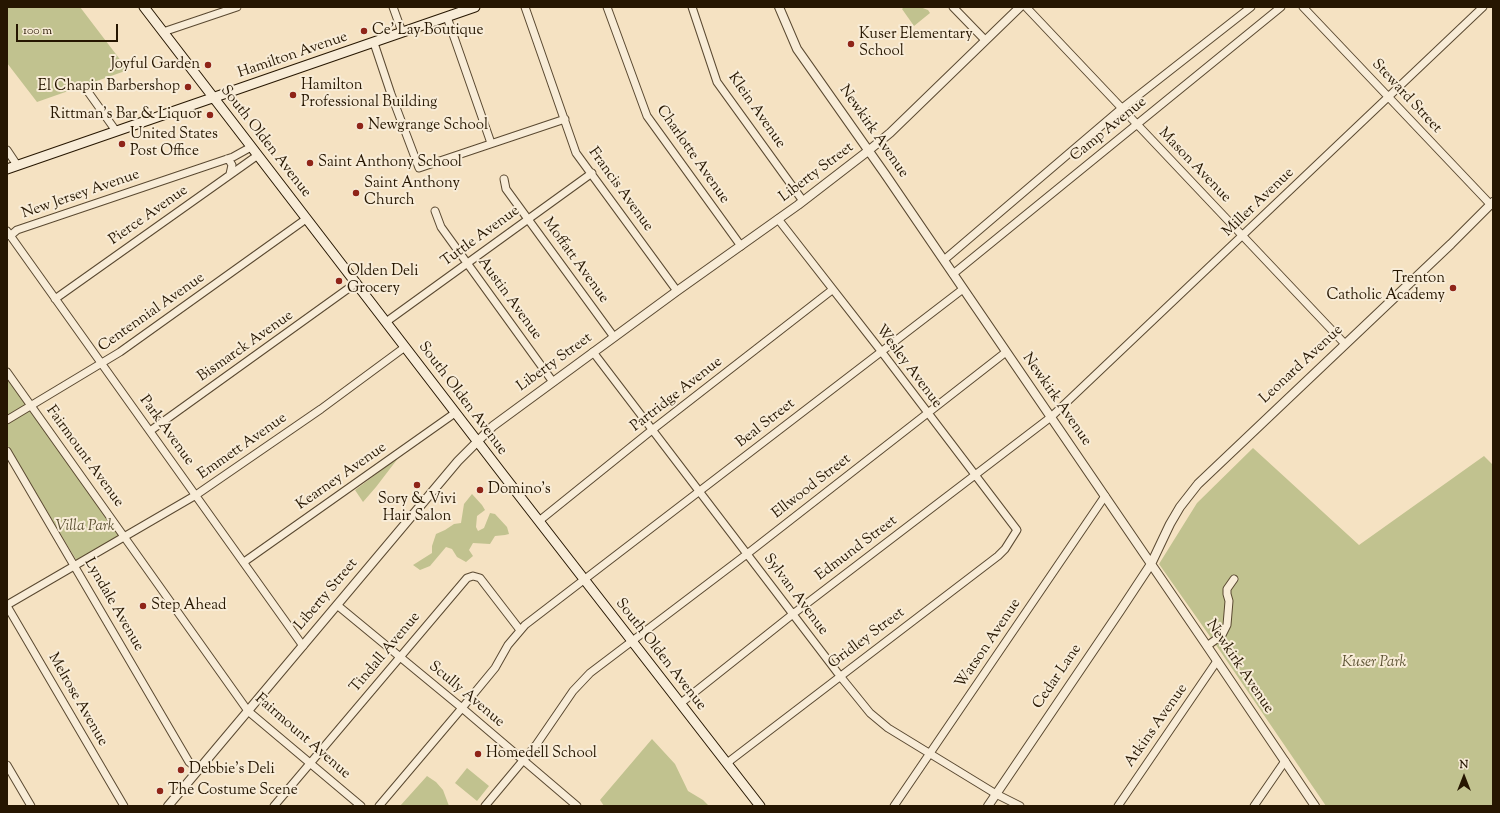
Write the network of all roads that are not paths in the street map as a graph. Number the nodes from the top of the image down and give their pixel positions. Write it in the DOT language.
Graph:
graph roads {
  1 [pos="144,7"];
  2 [pos="237,7"];
  3 [pos="393,7"];
  4 [pos="475,7"];
  5 [pos="525,7"];
  6 [pos="607,7"];
  7 [pos="692,7"];
  8 [pos="779,7"];
  9 [pos="953,7"];
  10 [pos="1020,7"];
  11 [pos="1026,7"];
  12 [pos="1251,7"];
  13 [pos="1281,7"];
  14 [pos="1303,7"];
  15 [pos="1483,7"];
  16 [pos="447,17"];
  17 [pos="163,32"];
  18 [pos="402,32"];
  19 [pos="985,40"];
  20 [pos="374,43"];
  21 [pos="86,88"];
  22 [pos="1389,97"];
  23 [pos="214,98"];
  24 [pos="1121,109"];
  25 [pos="564,119"];
  26 [pos="1137,125"];
  27 [pos="116,131"];
  28 [pos="491,143"];
  29 [pos="251,147"];
  30 [pos="7,150"];
  31 [pos="868,151"];
  32 [pos="258,155"];
  33 [pos="227,159"];
  34 [pos="17,165"];
  35 [pos="7,169"];
  36 [pos="230,174"];
  37 [pos="592,174"];
  38 [pos="504,179"];
  39 [pos="803,201"];
  40 [pos="1492,204"];
  41 [pos="435,210"];
  42 [pos="306,219"];
  43 [pos="529,219"];
  44 [pos="778,219"];
  45 [pos="9,233"];
  46 [pos="1243,236"];
  47 [pos="741,246"];
  48 [pos="944,260"];
  49 [pos="467,263"];
  50 [pos="953,274"];
  51 [pos="356,283"];
  52 [pos="963,289"];
  53 [pos="677,290"];
  54 [pos="832,290"];
  55 [pos="55,299"];
  56 [pos="386,322"];
  57 [pos="614,337"];
  58 [pos="1345,344"];
  59 [pos="405,348"];
  60 [pos="881,351"];
  61 [pos="593,352"];
  62 [pos="1006,352"];
  63 [pos="102,364"];
  64 [pos="7,372"];
  65 [pos="553,382"];
  66 [pos="31,405"];
  67 [pos="455,413"];
  68 [pos="927,413"];
  69 [pos="1051,417"];
  70 [pos="7,420"];
  71 [pos="652,430"];
  72 [pos="150,431"];
  73 [pos="477,441"];
  74 [pos="7,451"];
  75 [pos="975,476"];
  76 [pos="700,492"];
  77 [pos="196,495"];
  78 [pos="1105,496"];
  79 [pos="539,521"];
  80 [pos="1017,530"];
  81 [pos="125,537"];
  82 [pos="747,554"];
  83 [pos="244,562"];
  84 [pos="1151,564"];
  85 [pos="75,566"];
  86 [pos="1234,579"];
  87 [pos="585,581"];
  88 [pos="337,605"];
  89 [pos="7,606"];
  90 [pos="794,614"];
  91 [pos="520,630"];
  92 [pos="633,642"];
  93 [pos="303,646"];
  94 [pos="1207,646"];
  95 [pos="400,657"];
  96 [pos="1217,661"];
  97 [pos="840,676"];
  98 [pos="681,703"];
  99 [pos="462,708"];
  100 [pos="248,711"];
  101 [pos="930,753"];
  102 [pos="523,760"];
  103 [pos="1285,761"];
  104 [pos="311,763"];
  105 [pos="727,763"];
  106 [pos="7,765"];
  107 [pos="199,770"];
  108 [pos="996,794"];
  109 [pos="31,806"];
  110 [pos="124,806"];
  111 [pos="168,806"];
  112 [pos="274,806"];
  113 [pos="361,806"];
  114 [pos="379,806"];
  115 [pos="484,806"];
  116 [pos="577,806"];
  117 [pos="760,806"];
  118 [pos="894,806"];
  119 [pos="988,806"];
  120 [pos="1020,806"];
  121 [pos="1118,806"];
  122 [pos="1254,806"];
  123 [pos="1315,806"];
  1 -- 17 [label="main road, South Olden Avenue"];
  2 -- 17 [label="street"];
  3 -- 18 [label="street"];
  4 -- 16 [label="main road, Hamilton Avenue"];
  5 -- 25 [label="street, Francis Avenue"];
  6 -- 47 [label="street, Charlotte Avenue"];
  7 -- 39 [label="street, Klein Avenue"];
  8 -- 31 [label="street, Newkirk Avenue"];
  9 -- 19 [label="street"];
  10 -- 19 [label="street, Liberty Street"];
  11 -- 24 [label="street, Mason Avenue"];
  12 -- 24 [label="street, Camp Avenue"];
  13 -- 26 [label="street, Camp Avenue"];
  14 -- 22 [label="street, Steward Street"];
  15 -- 22 [label="street, Miller Avenue"];
  16 -- 18 [label="main road, Hamilton Avenue"];
  16 -- 28 [label="street"];
  17 -- 23 [label="main road, South Olden Avenue"];
  18 -- 20 [label="main road, Hamilton Avenue"];
  19 -- 31 [label="street, Liberty Street"];
  20 -- 23 [label="main road, Hamilton Avenue"];
  20 -- 28 [label="street"];
  21 -- 27 [label="street"];
  22 -- 40 [label="street, Steward Street"];
  22 -- 46 [label="street, Miller Avenue"];
  23 -- 27 [label="main road, Hamilton Avenue"];
  23 -- 29 [label="main road, South Olden Avenue"];
  24 -- 26 [label="street, Mason Avenue"];
  24 -- 48 [label="street, Camp Avenue"];
  25 -- 28 [label="street"];
  25 -- 37 [label="street, Francis Avenue"];
  26 -- 46 [label="street, Mason Avenue"];
  26 -- 50 [label="street, Camp Avenue"];
  27 -- 34 [label="main road, Hamilton Avenue"];
  29 -- 32 [label="main road, South Olden Avenue"];
  29 -- 33 [label="street, New Jersey Avenue"];
  30 -- 34 [label="street"];
  31 -- 39 [label="street, Liberty Street"];
  31 -- 48 [label="street, Newkirk Avenue"];
  32 -- 36 [label="street, Pierce Avenue"];
  32 -- 42 [label="main road, South Olden Avenue"];
  33 -- 36 [label="street"];
  33 -- 45 [label="street, New Jersey Avenue"];
  34 -- 35 [label="main road, Hamilton Avenue"];
  36 -- 55 [label="street, Pierce Avenue"];
  37 -- 43 [label="street, Tuttle Avenue"];
  37 -- 53 [label="street, Francis Avenue"];
  38 -- 43 [label="street, Moffatt Avenue"];
  39 -- 44 [label="street, Liberty Street"];
  40 -- 58 [label="street, Leonard Avenue"];
  41 -- 49 [label="street, Austin Avenue"];
  42 -- 51 [label="main road, South Olden Avenue"];
  42 -- 63 [label="street, Centennial Avenue"];
  43 -- 49 [label="street, Tuttle Avenue"];
  43 -- 57 [label="street, Moffatt Avenue"];
  44 -- 47 [label="street, Liberty Street"];
  44 -- 54 [label="street, Wesley Avenue"];
  45 -- 55 [label="street, Park Avenue"];
  46 -- 58 [label="street, Mason Avenue"];
  46 -- 69 [label="street, Miller Avenue"];
  47 -- 53 [label="street, Liberty Street"];
  48 -- 50 [label="street, Newkirk Avenue"];
  49 -- 56 [label="street, Tuttle Avenue"];
  49 -- 65 [label="street, Austin Avenue"];
  50 -- 52 [label="street, Newkirk Avenue"];
  51 -- 56 [label="main road, South Olden Avenue"];
  51 -- 72 [label="street, Bismarck Avenue"];
  52 -- 60 [label="street, Beal Street"];
  52 -- 62 [label="street, Newkirk Avenue"];
  53 -- 57 [label="street, Liberty Street"];
  54 -- 60 [label="street, Wesley Avenue"];
  54 -- 71 [label="street, Partridge Avenue"];
  55 -- 63 [label="street, Park Avenue"];
  56 -- 59 [label="main road, South Olden Avenue"];
  57 -- 61 [label="street, Liberty Street"];
  58 -- 84 [label="street, Leonard Avenue"];
  59 -- 67 [label="main road, South Olden Avenue"];
  59 -- 77 [label="street, Emmett Avenue"];
  60 -- 68 [label="street, Wesley Avenue"];
  60 -- 76 [label="street, Beal Street"];
  61 -- 65 [label="street, Liberty Street"];
  61 -- 71 [label="street, Sylvan Avenue"];
  62 -- 68 [label="street, Ellwood Street"];
  62 -- 69 [label="street, Newkirk Avenue"];
  63 -- 66 [label="street, Centennial Avenue"];
  63 -- 72 [label="street, Park Avenue"];
  64 -- 66 [label="street, Fairmount Avenue"];
  65 -- 73 [label="street, Liberty Street"];
  66 -- 70 [label="street, Centennial Avenue"];
  66 -- 81 [label="street, Fairmount Avenue"];
  67 -- 73 [label="main road, South Olden Avenue"];
  67 -- 83 [label="street, Kearney Avenue"];
  68 -- 75 [label="street, Wesley Avenue"];
  68 -- 82 [label="street, Ellwood Street"];
  69 -- 75 [label="street, Edmund Street"];
  69 -- 78 [label="street, Newkirk Avenue"];
  71 -- 76 [label="street, Sylvan Avenue"];
  71 -- 79 [label="street, Partridge Avenue"];
  72 -- 77 [label="street, Park Avenue"];
  73 -- 79 [label="main road, South Olden Avenue"];
  73 -- 88 [label="street, Liberty Street"];
  74 -- 85 [label="street, Lyndale Avenue"];
  75 -- 80 [label="street, Wesley Avenue"];
  75 -- 90 [label="street, Edmund Street"];
  76 -- 82 [label="street, Sylvan Avenue"];
  76 -- 87 [label="street, Beal Street"];
  77 -- 81 [label="street, Emmett Avenue"];
  77 -- 83 [label="street, Park Avenue"];
  78 -- 84 [label="street, Newkirk Avenue"];
  78 -- 101 [label="street, Watson Avenue"];
  79 -- 87 [label="main road, South Olden Avenue"];
  80 -- 97 [label="street, Gridley Street"];
  81 -- 85 [label="street, Emmett Avenue"];
  81 -- 100 [label="street, Fairmount Avenue"];
  82 -- 90 [label="street, Sylvan Avenue"];
  82 -- 92 [label="street, Ellwood Street"];
  83 -- 93 [label="street, Park Avenue"];
  84 -- 94 [label="street, Newkirk Avenue"];
  84 -- 108 [label="street, Cedar Lane"];
  85 -- 89 [label="street, Emmett Avenue"];
  85 -- 107 [label="street, Lyndale Avenue"];
  86 -- 94 [label="street"];
  87 -- 91 [label="street, Beal Street"];
  87 -- 92 [label="main road, South Olden Avenue"];
  88 -- 93 [label="street, Liberty Street"];
  88 -- 95 [label="street, Scully Avenue"];
  89 -- 110 [label="street, Melrose Avenue"];
  90 -- 97 [label="street, Sylvan Avenue"];
  90 -- 98 [label="street, Edmund Street"];
  91 -- 95 [label="street, Tindall Avenue"];
  91 -- 99 [label="street, Beal Street"];
  92 -- 98 [label="main road, South Olden Avenue"];
  92 -- 102 [label="street, Ellwood Street"];
  93 -- 100 [label="street, Liberty Street"];
  94 -- 96 [label="street, Newkirk Avenue"];
  95 -- 99 [label="street, Scully Avenue"];
  95 -- 104 [label="street, Tindall Avenue"];
  96 -- 103 [label="street, Newkirk Avenue"];
  96 -- 121 [label="street, Atkins Avenue"];
  97 -- 101 [label="street, Sylvan Avenue"];
  97 -- 105 [label="street, Gridley Street"];
  98 -- 105 [label="main road, South Olden Avenue"];
  99 -- 102 [label="street, Scully Avenue"];
  99 -- 114 [label="street, Beal Street"];
  100 -- 104 [label="street, Fairmount Avenue"];
  100 -- 107 [label="street, Liberty Street"];
  101 -- 108 [label="street, Sylvan Avenue"];
  101 -- 118 [label="street, Watson Avenue"];
  102 -- 115 [label="street, Ellwood Street"];
  102 -- 116 [label="street, Scully Avenue"];
  103 -- 122 [label="street"];
  103 -- 123 [label="street, Newkirk Avenue"];
  104 -- 112 [label="street, Tindall Avenue"];
  104 -- 113 [label="street, Fairmount Avenue"];
  105 -- 117 [label="main road, South Olden Avenue"];
  106 -- 109 [label="street"];
  107 -- 111 [label="street, Liberty Street"];
  108 -- 119 [label="street, Cedar Lane"];
  108 -- 120 [label="street, Sylvan Avenue"];
}
